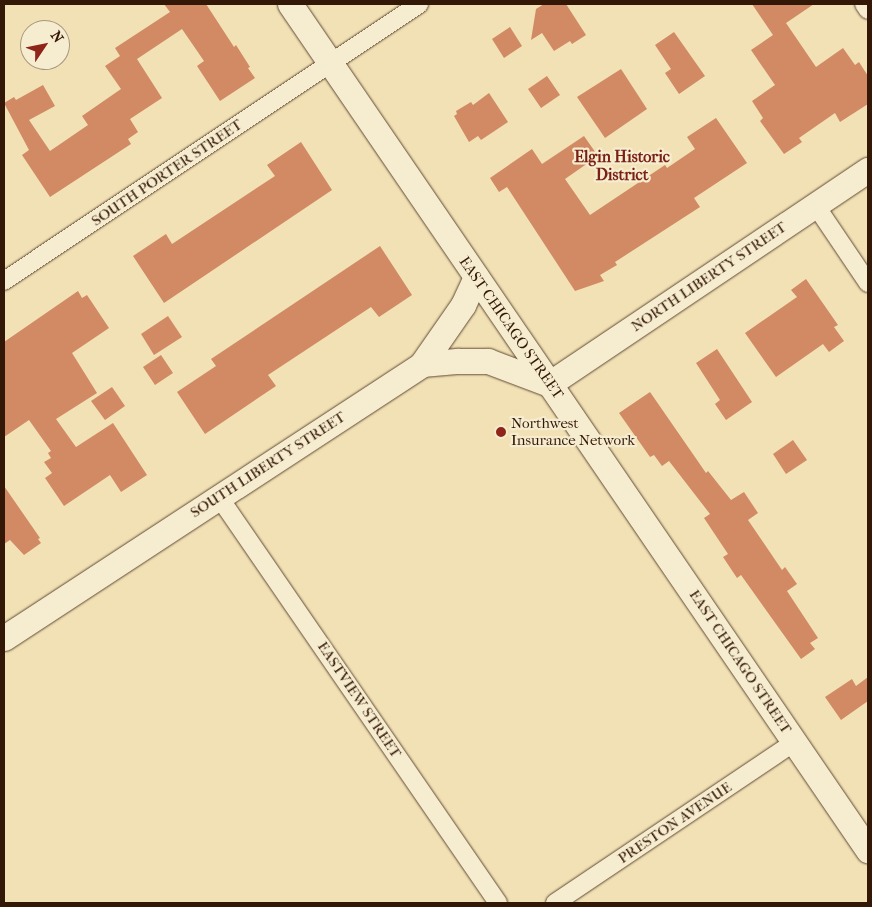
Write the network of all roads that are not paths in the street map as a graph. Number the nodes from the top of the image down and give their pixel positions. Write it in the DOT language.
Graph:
graph roads {
  1 [pos="290,4"];
  2 [pos="419,4"];
  3 [pos="864,4"];
  4 [pos="868,10"];
  5 [pos="331,64"];
  6 [pos="868,170"];
  7 [pos="816,206"];
  8 [pos="476,277"];
  9 [pos="4,281"];
  10 [pos="868,283"];
  11 [pos="422,364"];
  12 [pos="549,384"];
  13 [pos="219,497"];
  14 [pos="4,638"];
  15 [pos="795,742"];
  16 [pos="868,850"];
  17 [pos="498,903"];
  18 [pos="555,903"];
  1 -- 5 [label="main road, EAST CHICAGO STREET"];
  2 -- 5 [label="street, SOUTH PORTER STREET"];
  3 -- 4 [label="street"];
  5 -- 8 [label="main road, EAST CHICAGO STREET"];
  5 -- 9 [label="street, SOUTH PORTER STREET"];
  6 -- 7 [label="main road, NORTH LIBERTY STREET"];
  7 -- 10 [label="street"];
  7 -- 12 [label="main road, NORTH LIBERTY STREET"];
  8 -- 11 [label="main road"];
  8 -- 12 [label="main road, EAST CHICAGO STREET"];
  11 -- 12 [label="main road, SOUTH LIBERTY STREET"];
  11 -- 13 [label="main road, SOUTH LIBERTY STREET"];
  12 -- 15 [label="main road, EAST CHICAGO STREET"];
  13 -- 14 [label="main road, SOUTH LIBERTY STREET"];
  13 -- 17 [label="street, EASTVIEW STREET"];
  15 -- 16 [label="main road, EAST CHICAGO STREET"];
  15 -- 18 [label="street, PRESTON AVENUE"];
}
